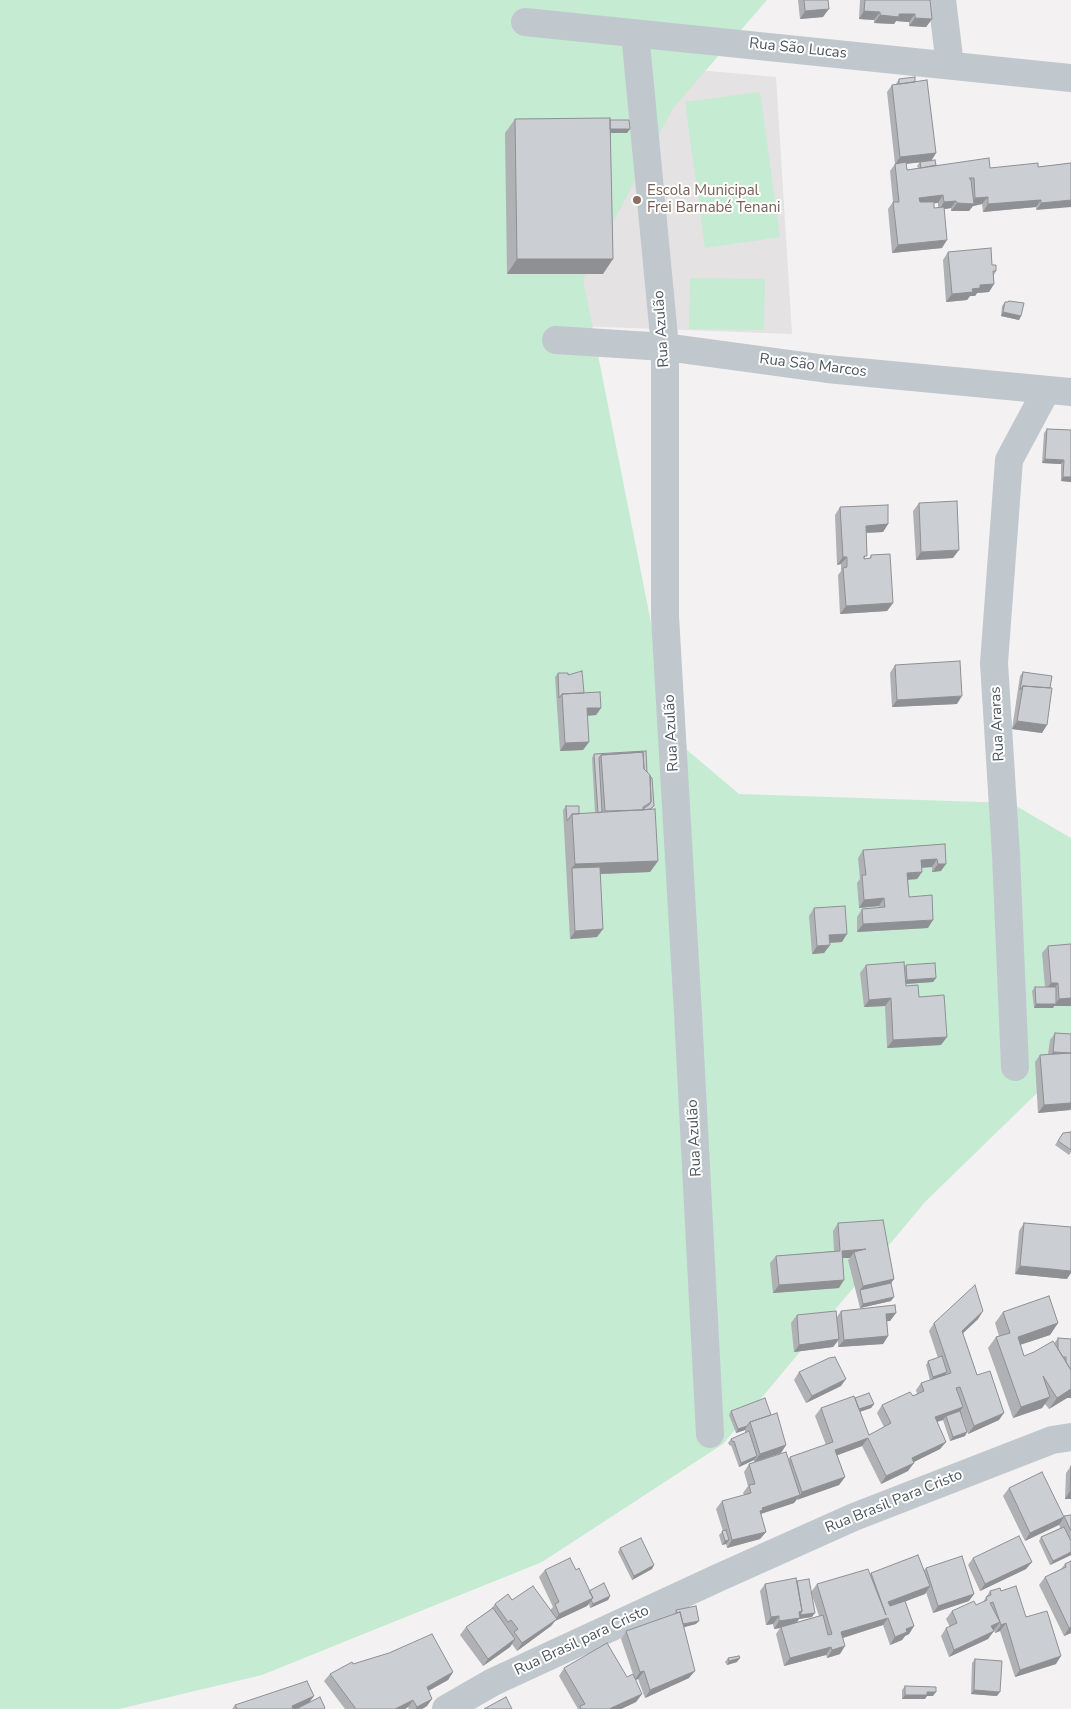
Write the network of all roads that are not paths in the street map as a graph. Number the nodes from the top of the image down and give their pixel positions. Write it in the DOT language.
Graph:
graph roads {
  1 [pos="942,0"];
  2 [pos="525,22"];
  3 [pos="635,33"];
  4 [pos="950,64"];
  5 [pos="1071,78"];
  6 [pos="556,340"];
  7 [pos="665,347"];
  8 [pos="1058,391"];
  9 [pos="1015,1066"];
  10 [pos="710,1434"];
  11 [pos="1071,1437"];
  12 [pos="720,1577"];
  13 [pos="446,1709"];
  1 -- 4 [label="street"];
  2 -- 3 [label="street, Rua São Lucas"];
  3 -- 4 [label="street, Rua São Lucas"];
  3 -- 7 [label="street, Rua Azulão"];
  4 -- 5 [label="street, Rua São Lucas"];
  6 -- 7 [label="street, Rua São Marcos"];
  7 -- 8 [label="street, Rua São Marcos"];
  7 -- 10 [label="street, Rua Azulão"];
  8 -- 9 [label="street, Rua Araras"];
  11 -- 12 [label="street, Rua Brasil Para Cristo"];
  12 -- 13 [label="street, Rua Brasil para Cristo"];
}
